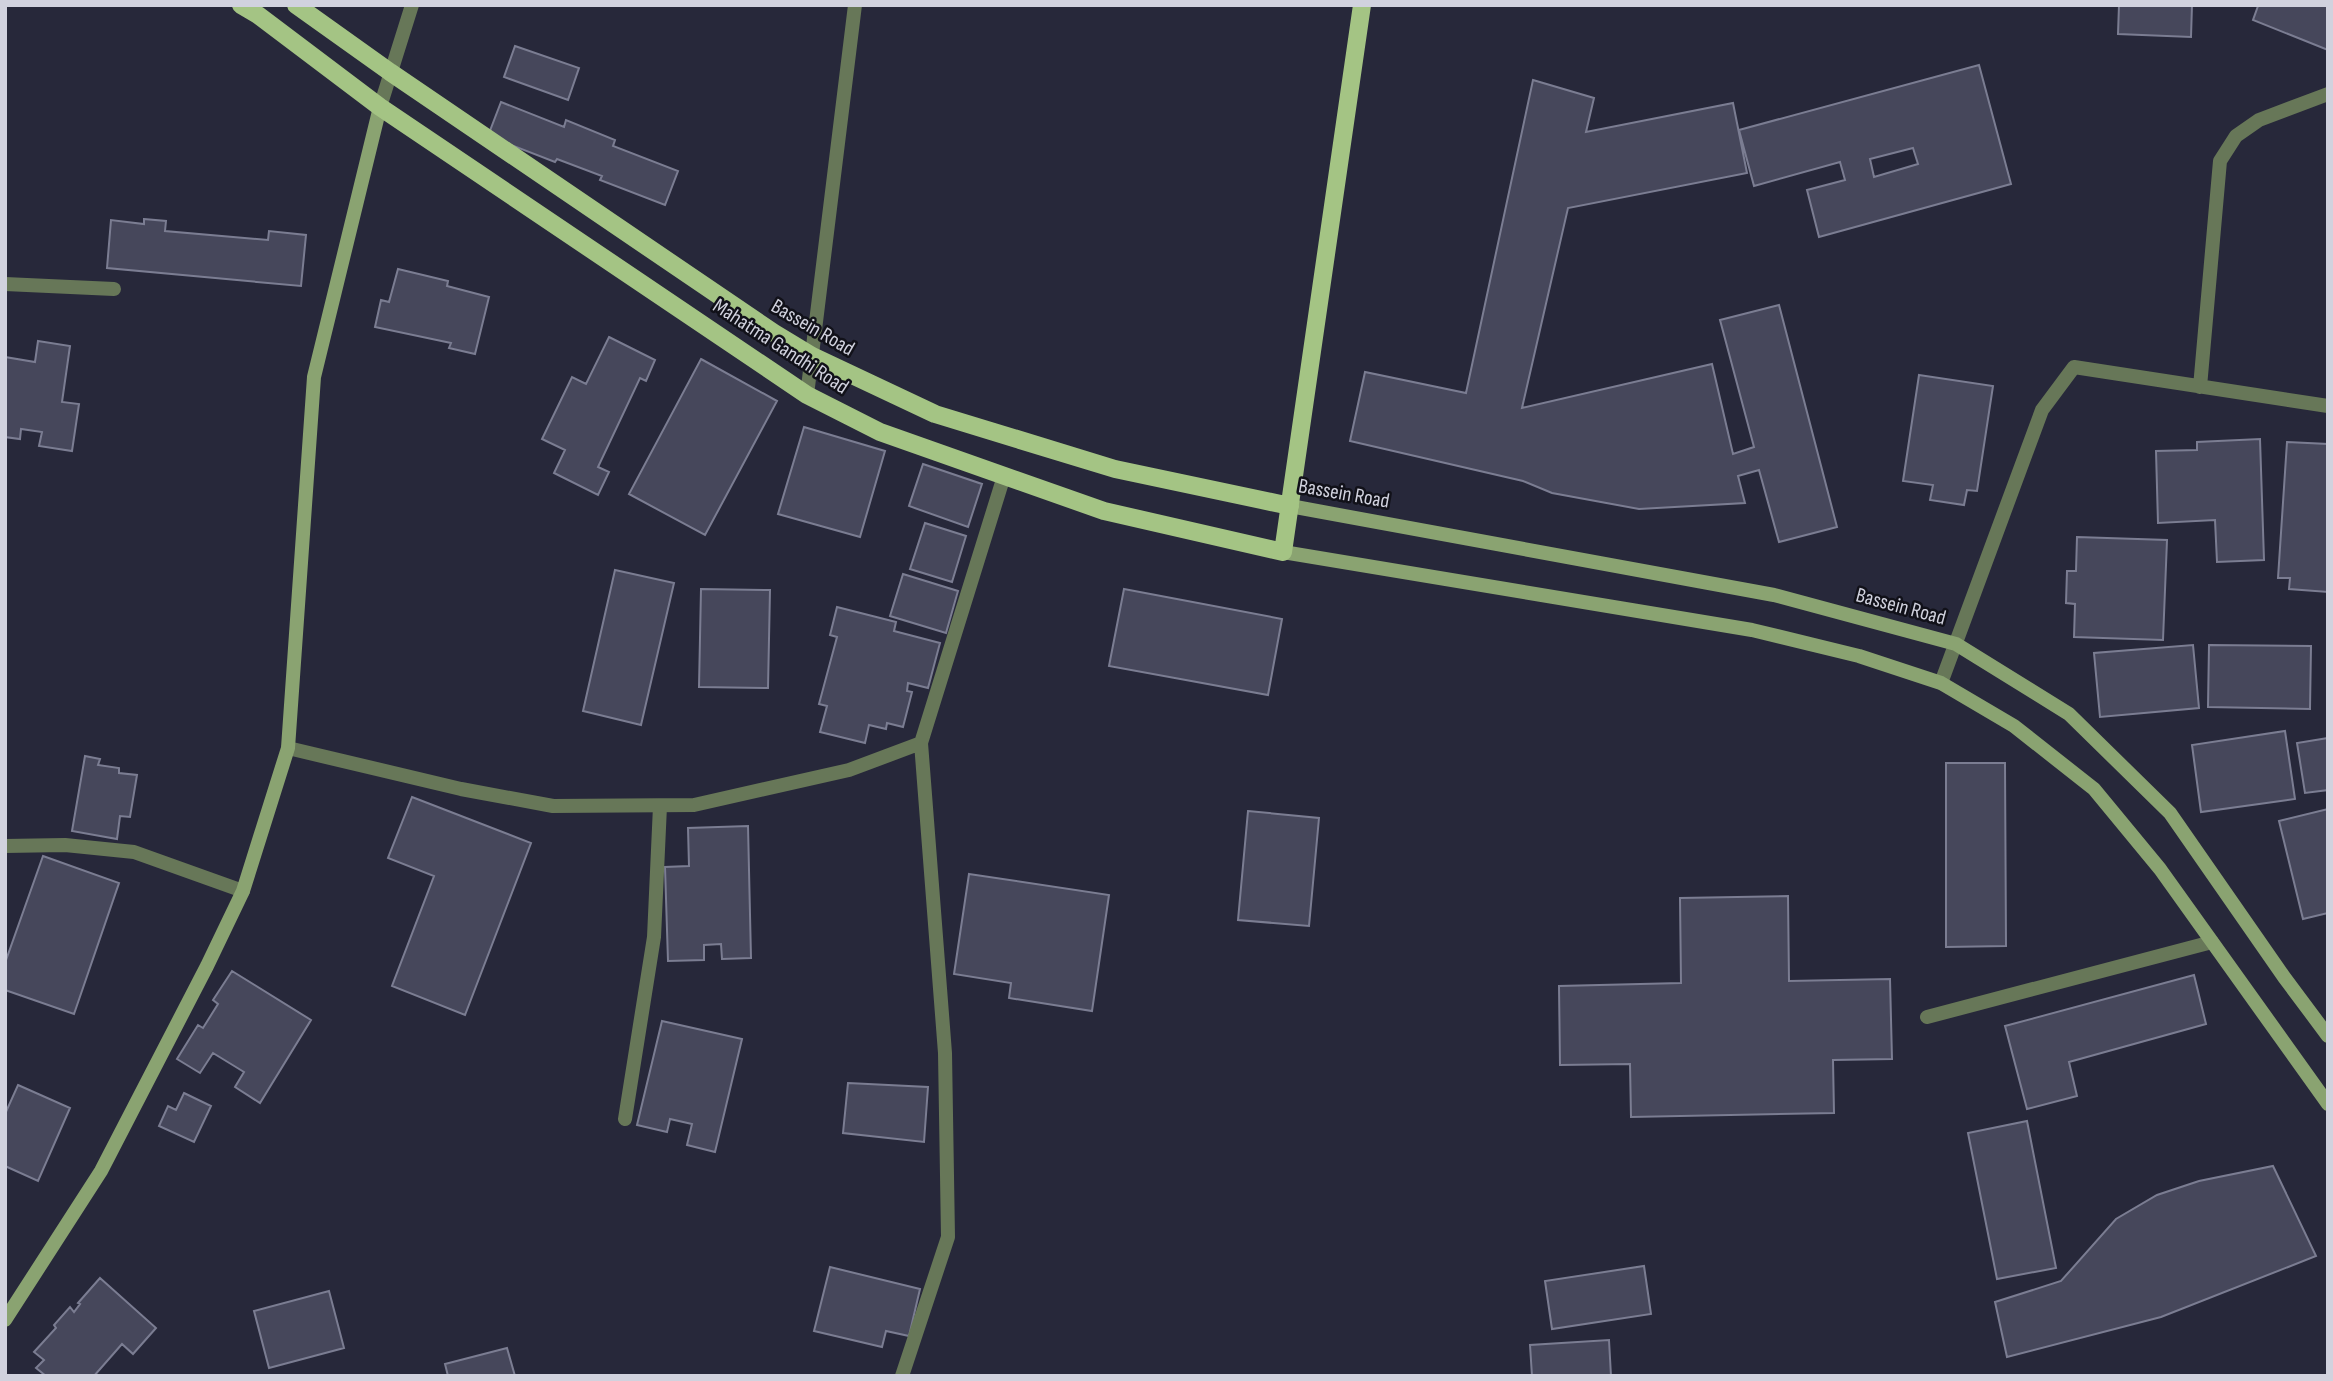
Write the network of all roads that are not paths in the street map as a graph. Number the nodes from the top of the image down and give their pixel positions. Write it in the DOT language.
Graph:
graph roads {
  1 [pos="241,5"];
  2 [pos="296,5"];
  3 [pos="412,5"];
  4 [pos="855,5"];
  5 [pos="1362,5"];
  6 [pos="390,72"];
  7 [pos="2328,94"];
  8 [pos="380,107"];
  9 [pos="5,284"];
  10 [pos="114,289"];
  11 [pos="812,356"];
  12 [pos="2200,387"];
  13 [pos="807,395"];
  14 [pos="2328,406"];
  15 [pos="1004,476"];
  16 [pos="1290,506"];
  17 [pos="1283,552"];
  18 [pos="1956,644"];
  19 [pos="1941,684"];
  20 [pos="920,743"];
  21 [pos="288,748"];
  22 [pos="660,806"];
  23 [pos="5,846"];
  24 [pos="243,891"];
  25 [pos="2212,942"];
  26 [pos="1927,1017"];
  27 [pos="2328,1036"];
  28 [pos="2328,1104"];
  29 [pos="625,1119"];
  30 [pos="5,1320"];
  31 [pos="902,1376"];
  1 -- 8 [label="main road, Mahatma Gandhi Road"];
  2 -- 6 [label="main road, Bassein Road"];
  3 -- 6 [label="street"];
  4 -- 11 [label="street"];
  5 -- 16 [label="main road"];
  6 -- 8 [label="street"];
  6 -- 11 [label="main road, Bassein Road"];
  7 -- 12 [label="street"];
  8 -- 13 [label="main road, Mahatma Gandhi Road"];
  8 -- 21 [label="main road"];
  9 -- 10 [label="street"];
  11 -- 13 [label="street"];
  11 -- 16 [label="main road, Bassein Road"];
  12 -- 14 [label="street"];
  12 -- 18 [label="street"];
  13 -- 15 [label="main road, Mahatma Gandhi Road"];
  15 -- 17 [label="main road, Mahatma Gandhi Road"];
  15 -- 20 [label="street"];
  16 -- 17 [label="main road"];
  16 -- 18 [label="main road, Bassein Road"];
  17 -- 19 [label="main road"];
  18 -- 19 [label="street"];
  18 -- 27 [label="main road, Bassein Road"];
  19 -- 25 [label="main road"];
  20 -- 22 [label="street"];
  20 -- 31 [label="street"];
  21 -- 22 [label="street"];
  21 -- 24 [label="main road"];
  22 -- 29 [label="street"];
  23 -- 24 [label="street"];
  24 -- 30 [label="main road"];
  25 -- 26 [label="street"];
  25 -- 28 [label="main road"];
}
